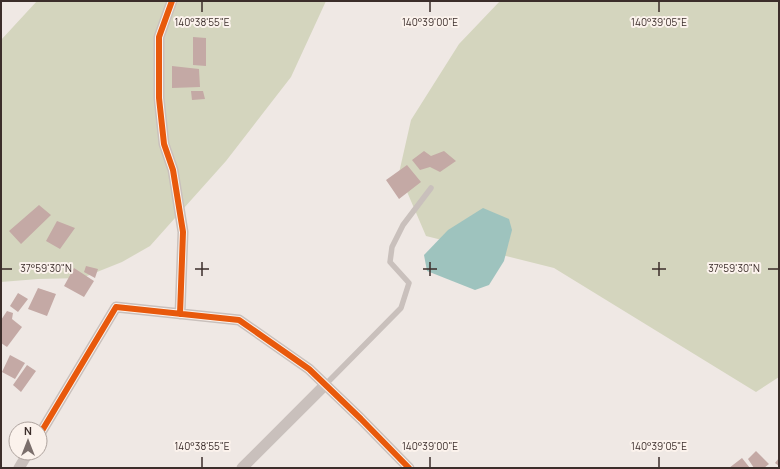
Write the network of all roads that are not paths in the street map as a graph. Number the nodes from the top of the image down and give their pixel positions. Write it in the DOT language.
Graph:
graph roads {
  1 [pos="172,1"];
  2 [pos="431,188"];
  3 [pos="180,314"];
  4 [pos="325,385"];
  5 [pos="48,421"];
  6 [pos="242,468"];
  7 [pos="409,468"];
  1 -- 3 [label="street"];
  2 -- 4 [label="lane"];
  3 -- 4 [label="street"];
  3 -- 5 [label="street"];
  4 -- 6 [label="street"];
  4 -- 7 [label="street"];
}
